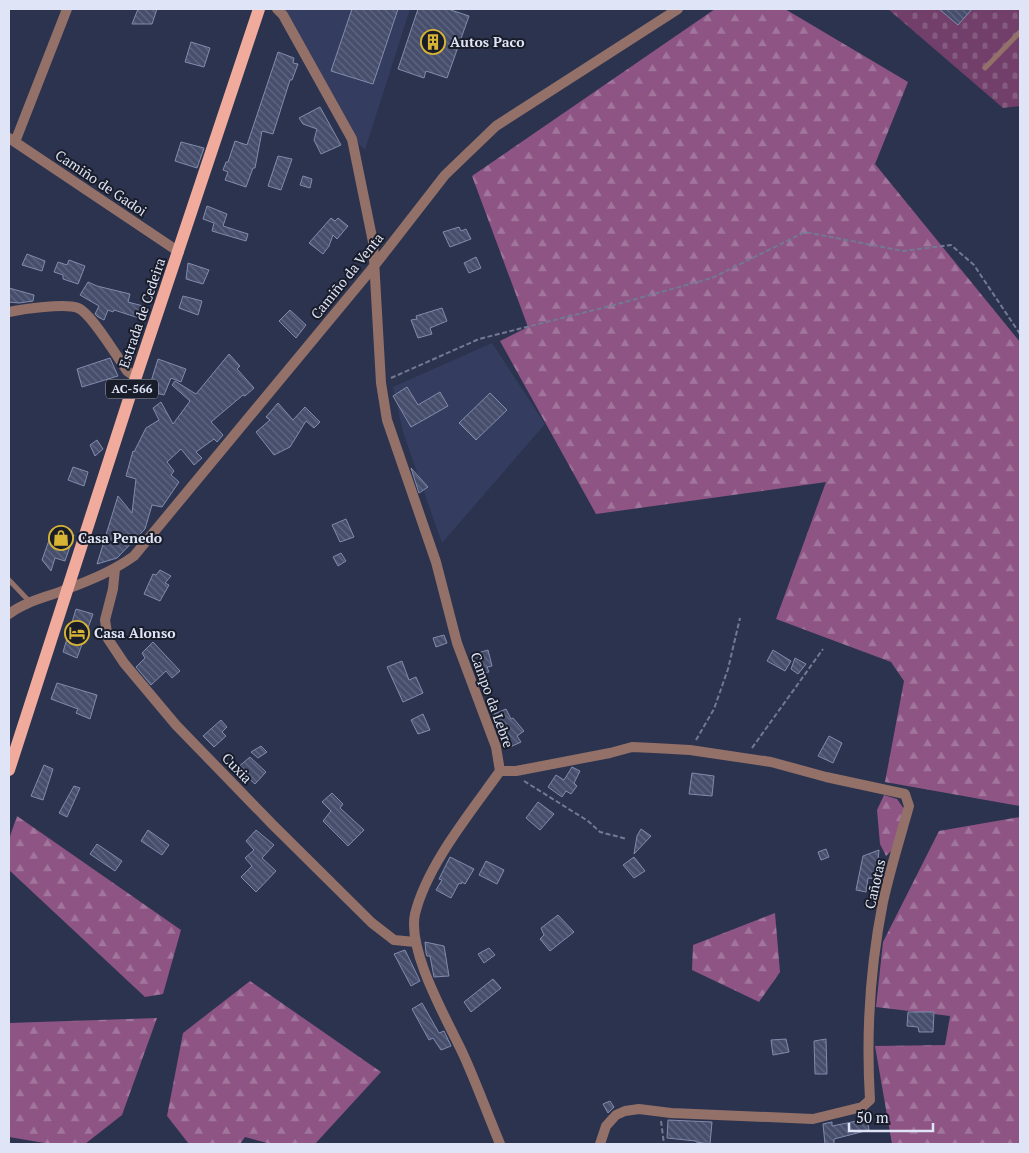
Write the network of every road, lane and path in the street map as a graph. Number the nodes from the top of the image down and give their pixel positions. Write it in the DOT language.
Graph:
graph roads {
  1 [pos="67,9"];
  2 [pos="259,9"];
  3 [pos="277,9"];
  4 [pos="678,9"];
  5 [pos="1020,32"];
  6 [pos="985,68"];
  7 [pos="12,140"];
  8 [pos="178,252"];
  9 [pos="375,265"];
  10 [pos="9,312"];
  11 [pos="1020,334"];
  12 [pos="136,377"];
  13 [pos="381,383"];
  14 [pos="115,569"];
  15 [pos="9,580"];
  16 [pos="67,590"];
  17 [pos="30,602"];
  18 [pos="9,614"];
  19 [pos="740,618"];
  20 [pos="823,649"];
  21 [pos="690,750"];
  22 [pos="745,758"];
  23 [pos="9,770"];
  24 [pos="500,771"];
  25 [pos="516,772"];
  26 [pos="627,839"];
  27 [pos="415,942"];
  28 [pos="659,1112"];
  29 [pos="500,1144"];
  30 [pos="600,1144"];
  31 [pos="664,1144"];
  1 -- 7 [label="street"];
  2 -- 8 [label="main road, Estrada de Cedeira / AC-566"];
  3 -- 9 [label="street, Campo da Lebre"];
  4 -- 9 [label="street, Camiño da Venta"];
  5 -- 6 [label="lane"];
  7 -- 8 [label="street, Camiño de Gadoi"];
  8 -- 12 [label="main road, Estrada de Cedeira / AC-566"];
  9 -- 13 [label="street, Campo da Lebre"];
  9 -- 14 [label="street, Camiño da Venta"];
  10 -- 12 [label="street"];
  11 -- 13 [label="path"];
  12 -- 16 [label="main road, Estrada de Cedeira / AC-566"];
  13 -- 24 [label="street, Campo da Lebre"];
  14 -- 16 [label="street, Camiño da Venta"];
  14 -- 27 [label="street, Cuxia"];
  15 -- 17 [label="lane"];
  16 -- 17 [label="street, Camiño da Venta"];
  16 -- 23 [label="main road, Estrada de Cedeira / AC-566"];
  17 -- 18 [label="street, Camiño da Venta"];
  19 -- 21 [label="path"];
  20 -- 22 [label="path"];
  21 -- 22 [label="street, Cañotas"];
  21 -- 25 [label="street, Cañotas"];
  22 -- 28 [label="street, Cañotas"];
  24 -- 25 [label="street, Cañotas"];
  24 -- 27 [label="street"];
  25 -- 26 [label="path"];
  27 -- 29 [label="street"];
  28 -- 30 [label="street, Cañotas"];
  28 -- 31 [label="path"];
}
